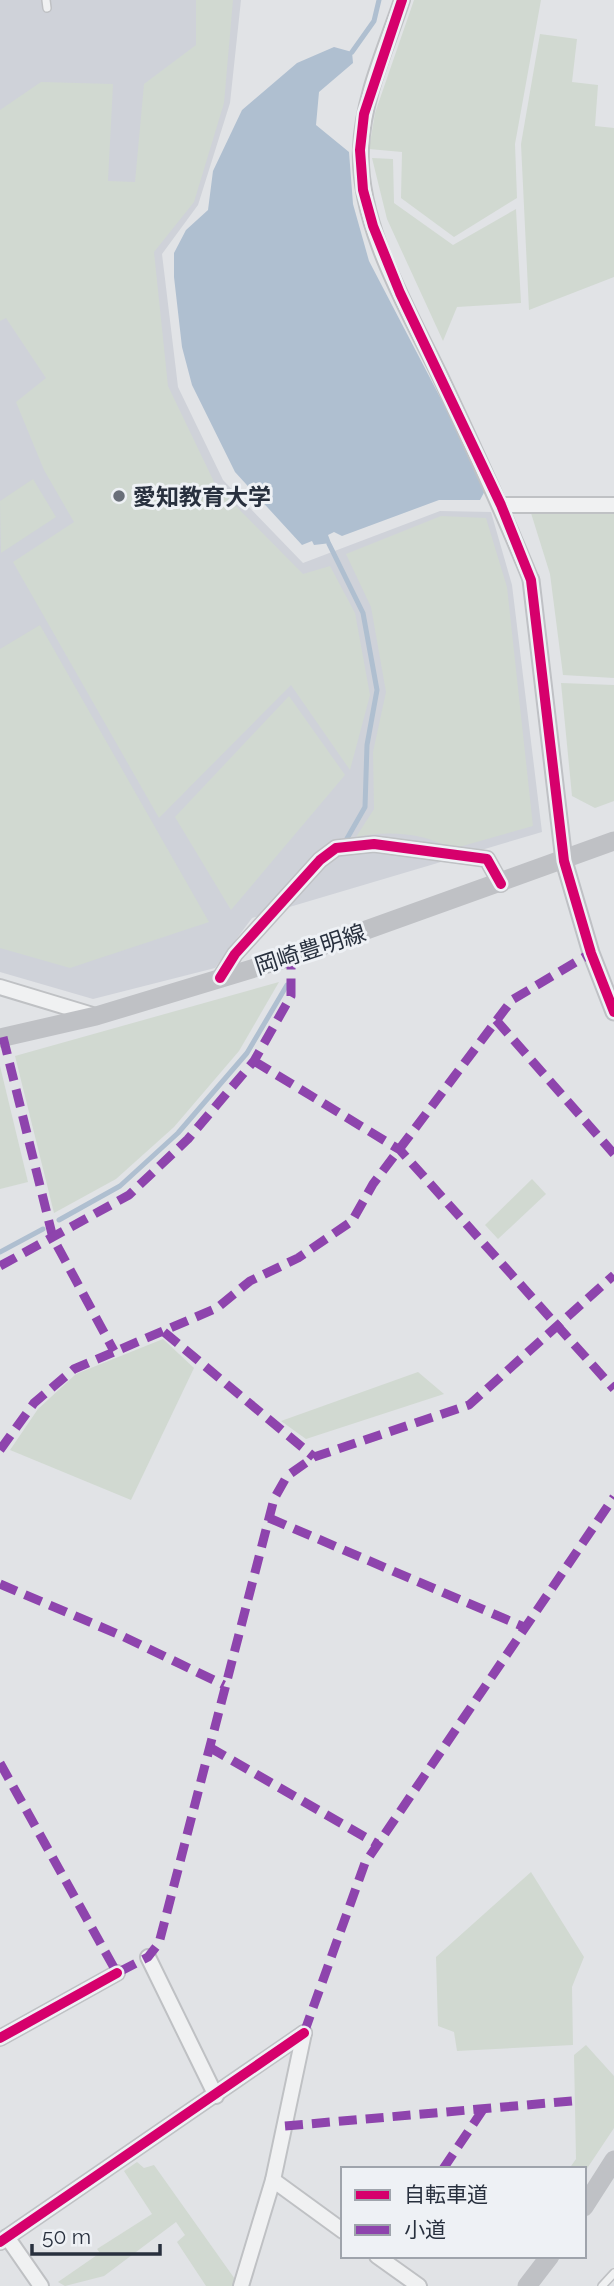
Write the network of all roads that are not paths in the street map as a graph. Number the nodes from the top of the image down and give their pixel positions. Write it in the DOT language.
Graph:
graph roads {
  1 [pos="402,0"];
  2 [pos="501,505"];
  3 [pos="614,505"];
  4 [pos="531,580"];
  5 [pos="614,841"];
  6 [pos="564,862"];
  7 [pos="501,884"];
  8 [pos="220,978"];
  9 [pos="0,987"];
  10 [pos="614,1012"];
  11 [pos="96,1016"];
  12 [pos="0,1038"];
  13 [pos="148,1957"];
  14 [pos="117,1973"];
  15 [pos="0,2038"];
  16 [pos="216,2095"];
  17 [pos="614,2160"];
  18 [pos="274,2180"];
  19 [pos="586,2204"];
  20 [pos="341,2230"];
  21 [pos="3,2240"];
  22 [pos="380,2258"];
  23 [pos="548,2258"];
  24 [pos="614,2273"];
  25 [pos="41,2286"];
  26 [pos="242,2286"];
  27 [pos="419,2286"];
  28 [pos="527,2286"];
  29 [pos="602,2286"];
  1 -- 2 [label="street"];
  2 -- 3 [label="street"];
  2 -- 4 [label="street"];
  4 -- 6 [label="main road"];
  5 -- 6 [label="main road, 岡崎豊明線"];
  6 -- 7 [label="main road, 岡崎豊明線"];
  6 -- 10 [label="main road"];
  7 -- 8 [label="main road, 岡崎豊明線"];
  7 -- 8 [label="street"];
  8 -- 11 [label="main road, 岡崎豊明線"];
  9 -- 11 [label="street"];
  11 -- 12 [label="main road, 岡崎豊明線"];
  13 -- 16 [label="street"];
  14 -- 15 [label="street"];
  16 -- 18 [label="street"];
  16 -- 21 [label="street"];
  17 -- 19 [label="main road"];
  18 -- 20 [label="street"];
  18 -- 26 [label="street"];
  21 -- 25 [label="street"];
  22 -- 27 [label="street"];
  23 -- 28 [label="main road"];
  24 -- 29 [label="lane"];
}
